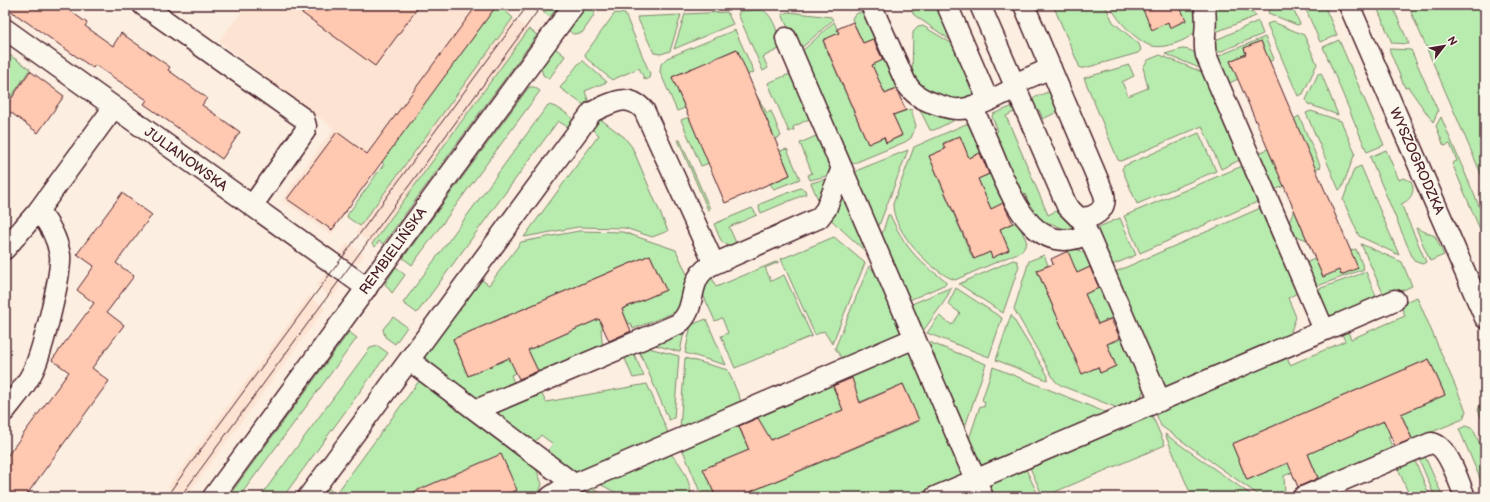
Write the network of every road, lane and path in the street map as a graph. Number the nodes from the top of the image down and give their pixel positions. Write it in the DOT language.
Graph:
graph roads {
  1 [pos="143,5"];
  2 [pos="574,5"];
  3 [pos="871,5"];
  4 [pos="947,5"];
  5 [pos="980,5"];
  6 [pos="1024,5"];
  7 [pos="1204,5"];
  8 [pos="1349,5"];
  9 [pos="5,29"];
  10 [pos="786,38"];
  11 [pos="1051,68"];
  12 [pos="1015,86"];
  13 [pos="114,107"];
  14 [pos="980,110"];
  15 [pos="842,168"];
  16 [pos="252,206"];
  17 [pos="38,211"];
  18 [pos="1084,226"];
  19 [pos="5,249"];
  20 [pos="714,264"];
  21 [pos="367,288"];
  22 [pos="1395,300"];
  23 [pos="1485,318"];
  24 [pos="1324,330"];
  25 [pos="915,338"];
  26 [pos="409,360"];
  27 [pos="1160,401"];
  28 [pos="476,410"];
  29 [pos="5,411"];
  30 [pos="575,485"];
  31 [pos="979,488"];
  32 [pos="213,497"];
  33 [pos="308,497"];
  34 [pos="550,497"];
  35 [pos="935,497"];
  36 [pos="1303,497"];
  37 [pos="1465,497"];
  1 -- 16 [label="street"];
  2 -- 21 [label="street, REMBIELIŃSKA"];
  3 -- 14 [label="street"];
  4 -- 14 [label="street"];
  5 -- 12 [label="street"];
  6 -- 11 [label="street"];
  7 -- 24 [label="street"];
  8 -- 23 [label="street, WYSZOGRODZKA"];
  9 -- 13 [label="street, JULIANOWSKA"];
  10 -- 15 [label="street"];
  11 -- 12 [label="street"];
  11 -- 18 [label="street"];
  12 -- 14 [label="street"];
  12 -- 18 [label="street"];
  13 -- 16 [label="street, JULIANOWSKA"];
  13 -- 17 [label="street"];
  14 -- 18 [label="street"];
  15 -- 20 [label="street"];
  15 -- 25 [label="street"];
  16 -- 21 [label="street, JULIANOWSKA"];
  17 -- 19 [label="street"];
  17 -- 29 [label="street"];
  18 -- 27 [label="street"];
  20 -- 26 [label="street"];
  20 -- 28 [label="street"];
  21 -- 32 [label="street, REMBIELIŃSKA"];
  22 -- 24 [label="street"];
  24 -- 27 [label="street"];
  25 -- 30 [label="street"];
  25 -- 31 [label="street"];
  26 -- 28 [label="street"];
  26 -- 33 [label="street"];
  27 -- 31 [label="street"];
  28 -- 30 [label="street"];
  30 -- 34 [label="street"];
  31 -- 35 [label="street"];
  36 -- 37 [label="street"];
}
